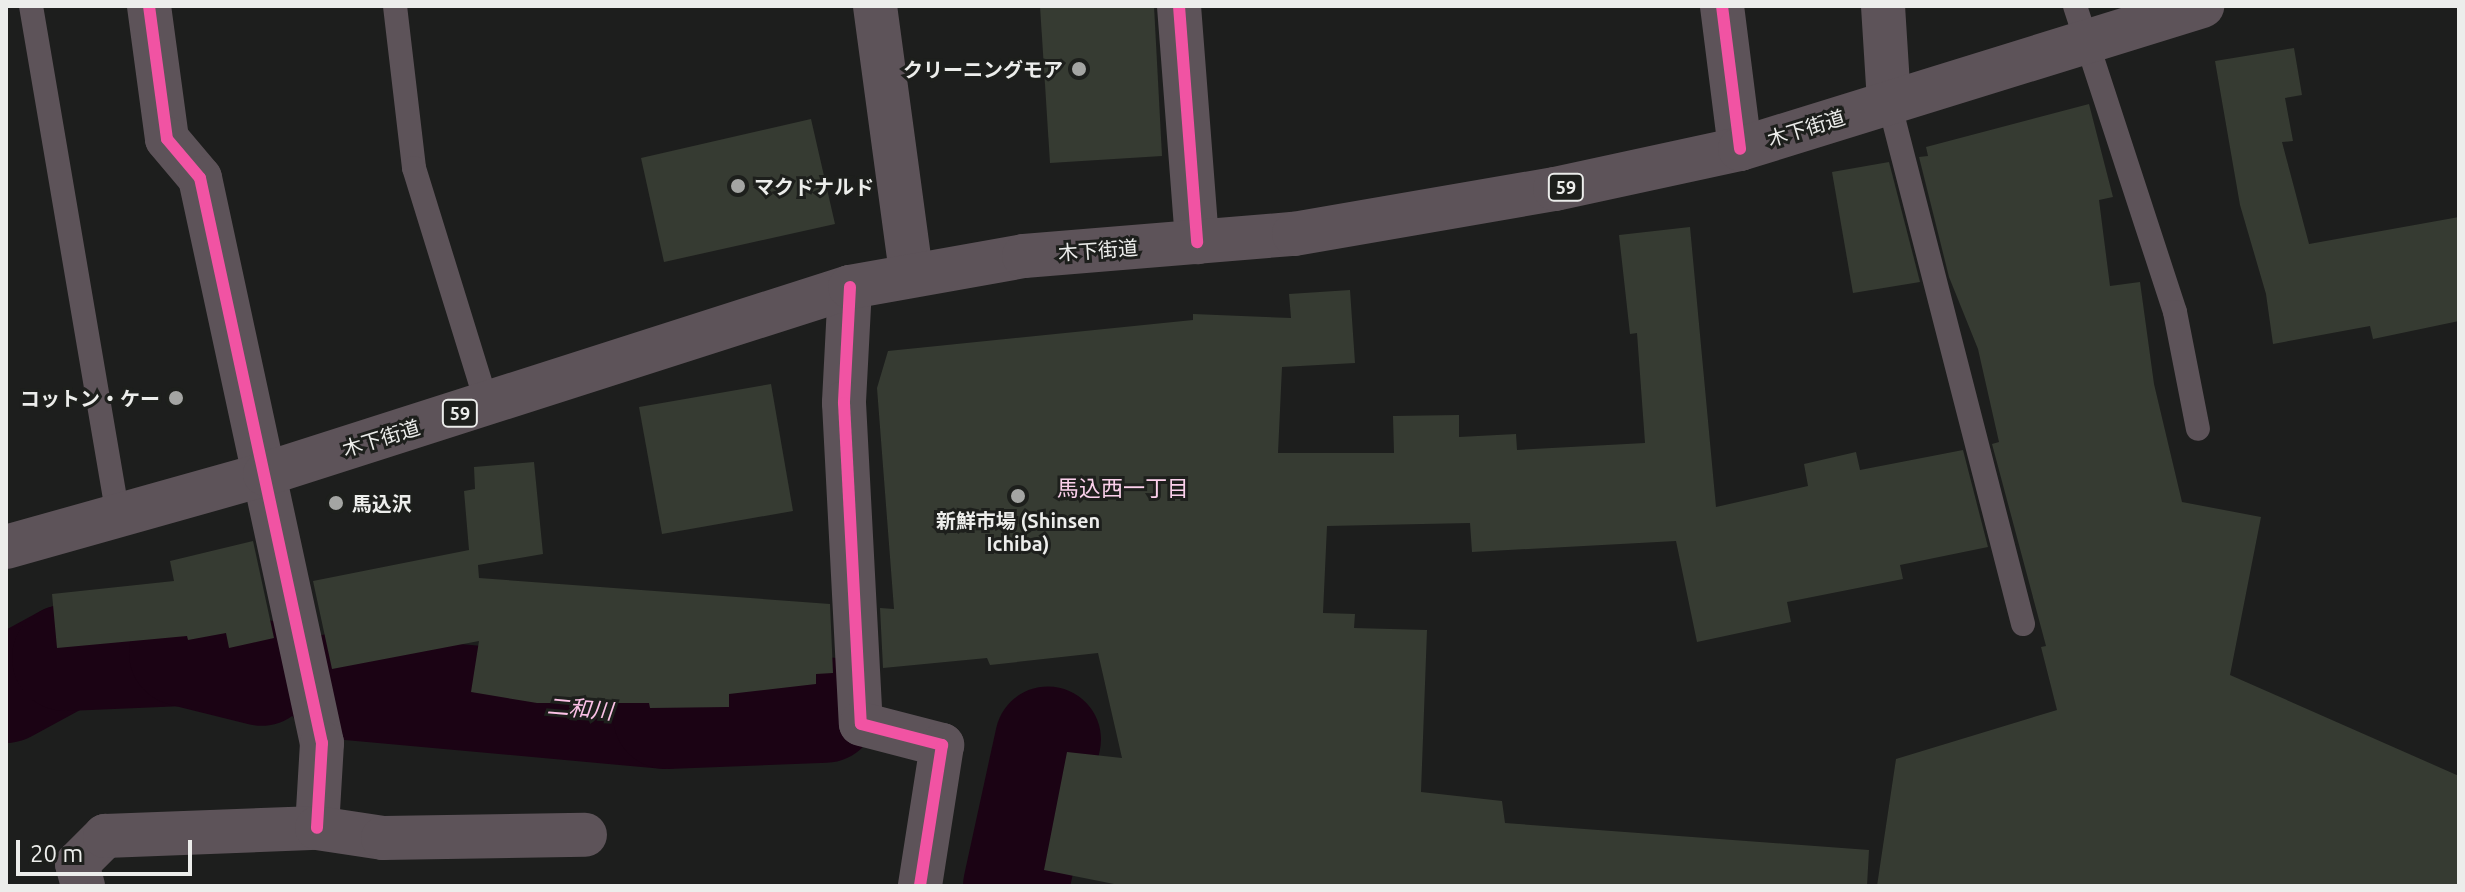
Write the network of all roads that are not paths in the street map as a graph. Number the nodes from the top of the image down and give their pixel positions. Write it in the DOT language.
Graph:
graph roads {
  1 [pos="31,6"];
  2 [pos="149,6"];
  3 [pos="395,6"];
  4 [pos="875,6"];
  5 [pos="1179,6"];
  6 [pos="1722,6"];
  7 [pos="1883,6"];
  8 [pos="2202,6"];
  9 [pos="2081,23"];
  10 [pos="1889,102"];
  11 [pos="1740,149"];
  12 [pos="1197,242"];
  13 [pos="911,272"];
  14 [pos="850,287"];
  15 [pos="487,404"];
  16 [pos="2198,429"];
  17 [pos="265,474"];
  18 [pos="118,516"];
  19 [pos="6,547"];
  20 [pos="2023,624"];
  21 [pos="317,828"];
  22 [pos="585,835"];
  23 [pos="83,886"];
  24 [pos="920,886"];
  1 -- 18 [label="lane"];
  2 -- 17 [label="street"];
  3 -- 15 [label="lane"];
  4 -- 13 [label="street"];
  5 -- 12 [label="street"];
  6 -- 11 [label="street"];
  7 -- 10 [label="street"];
  8 -- 9 [label="street, 木下街道 / 59"];
  9 -- 10 [label="street, 木下街道 / 59"];
  9 -- 16 [label="lane"];
  10 -- 11 [label="street, 木下街道 / 59"];
  10 -- 20 [label="lane"];
  11 -- 12 [label="street, 木下街道 / 59"];
  12 -- 13 [label="street, 木下街道 / 59"];
  13 -- 14 [label="street, 木下街道 / 59"];
  14 -- 15 [label="street, 木下街道 / 59"];
  14 -- 24 [label="street"];
  15 -- 17 [label="street, 木下街道 / 59"];
  17 -- 18 [label="street, 木下街道 / 59"];
  17 -- 21 [label="street"];
  18 -- 19 [label="street, 木下街道 / 59"];
  21 -- 22 [label="street"];
  21 -- 23 [label="street"];
}
